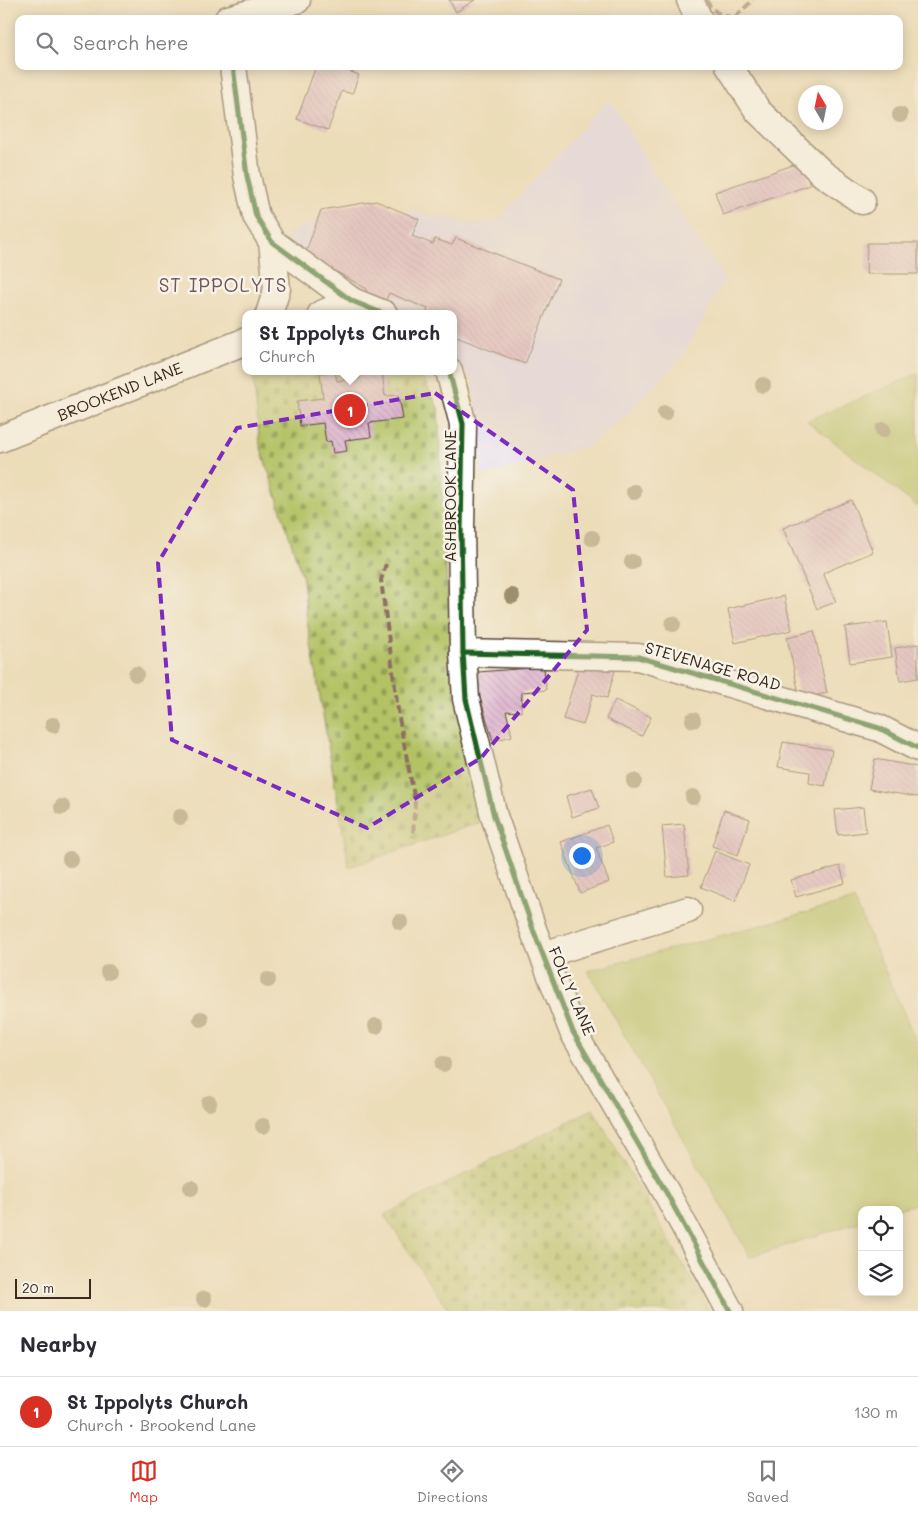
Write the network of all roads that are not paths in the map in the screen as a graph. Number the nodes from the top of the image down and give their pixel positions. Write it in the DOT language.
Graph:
graph roads {
  1 [pos="224,0"];
  2 [pos="296,0"];
  3 [pos="690,0"];
  4 [pos="227,15"];
  5 [pos="242,15"];
  6 [pos="697,15"];
  7 [pos="234,70"];
  8 [pos="732,70"];
  9 [pos="862,201"];
  10 [pos="272,242"];
  11 [pos="352,301"];
  12 [pos="270,310"];
  13 [pos="331,310"];
  14 [pos="374,310"];
  15 [pos="242,341"];
  16 [pos="450,375"];
  17 [pos="0,439"];
  18 [pos="462,653"];
  19 [pos="918,748"];
  20 [pos="688,910"];
  21 [pos="543,956"];
  22 [pos="730,1311"];
  1 -- 4 [label="street"];
  2 -- 5 [label="street"];
  3 -- 6 [label="street"];
  7 -- 10 [label="street"];
  8 -- 9 [label="street"];
  10 -- 11 [label="street"];
  10 -- 12 [label="street"];
  11 -- 13 [label="street"];
  11 -- 14 [label="street"];
  15 -- 17 [label="street, BROOKEND LANE"];
  16 -- 18 [label="street, ASHBROOK LANE"];
  18 -- 19 [label="street, STEVENAGE ROAD"];
  18 -- 21 [label="street, FOLLY LANE"];
  20 -- 21 [label="street"];
  21 -- 22 [label="street, FOLLY LANE"];
}
